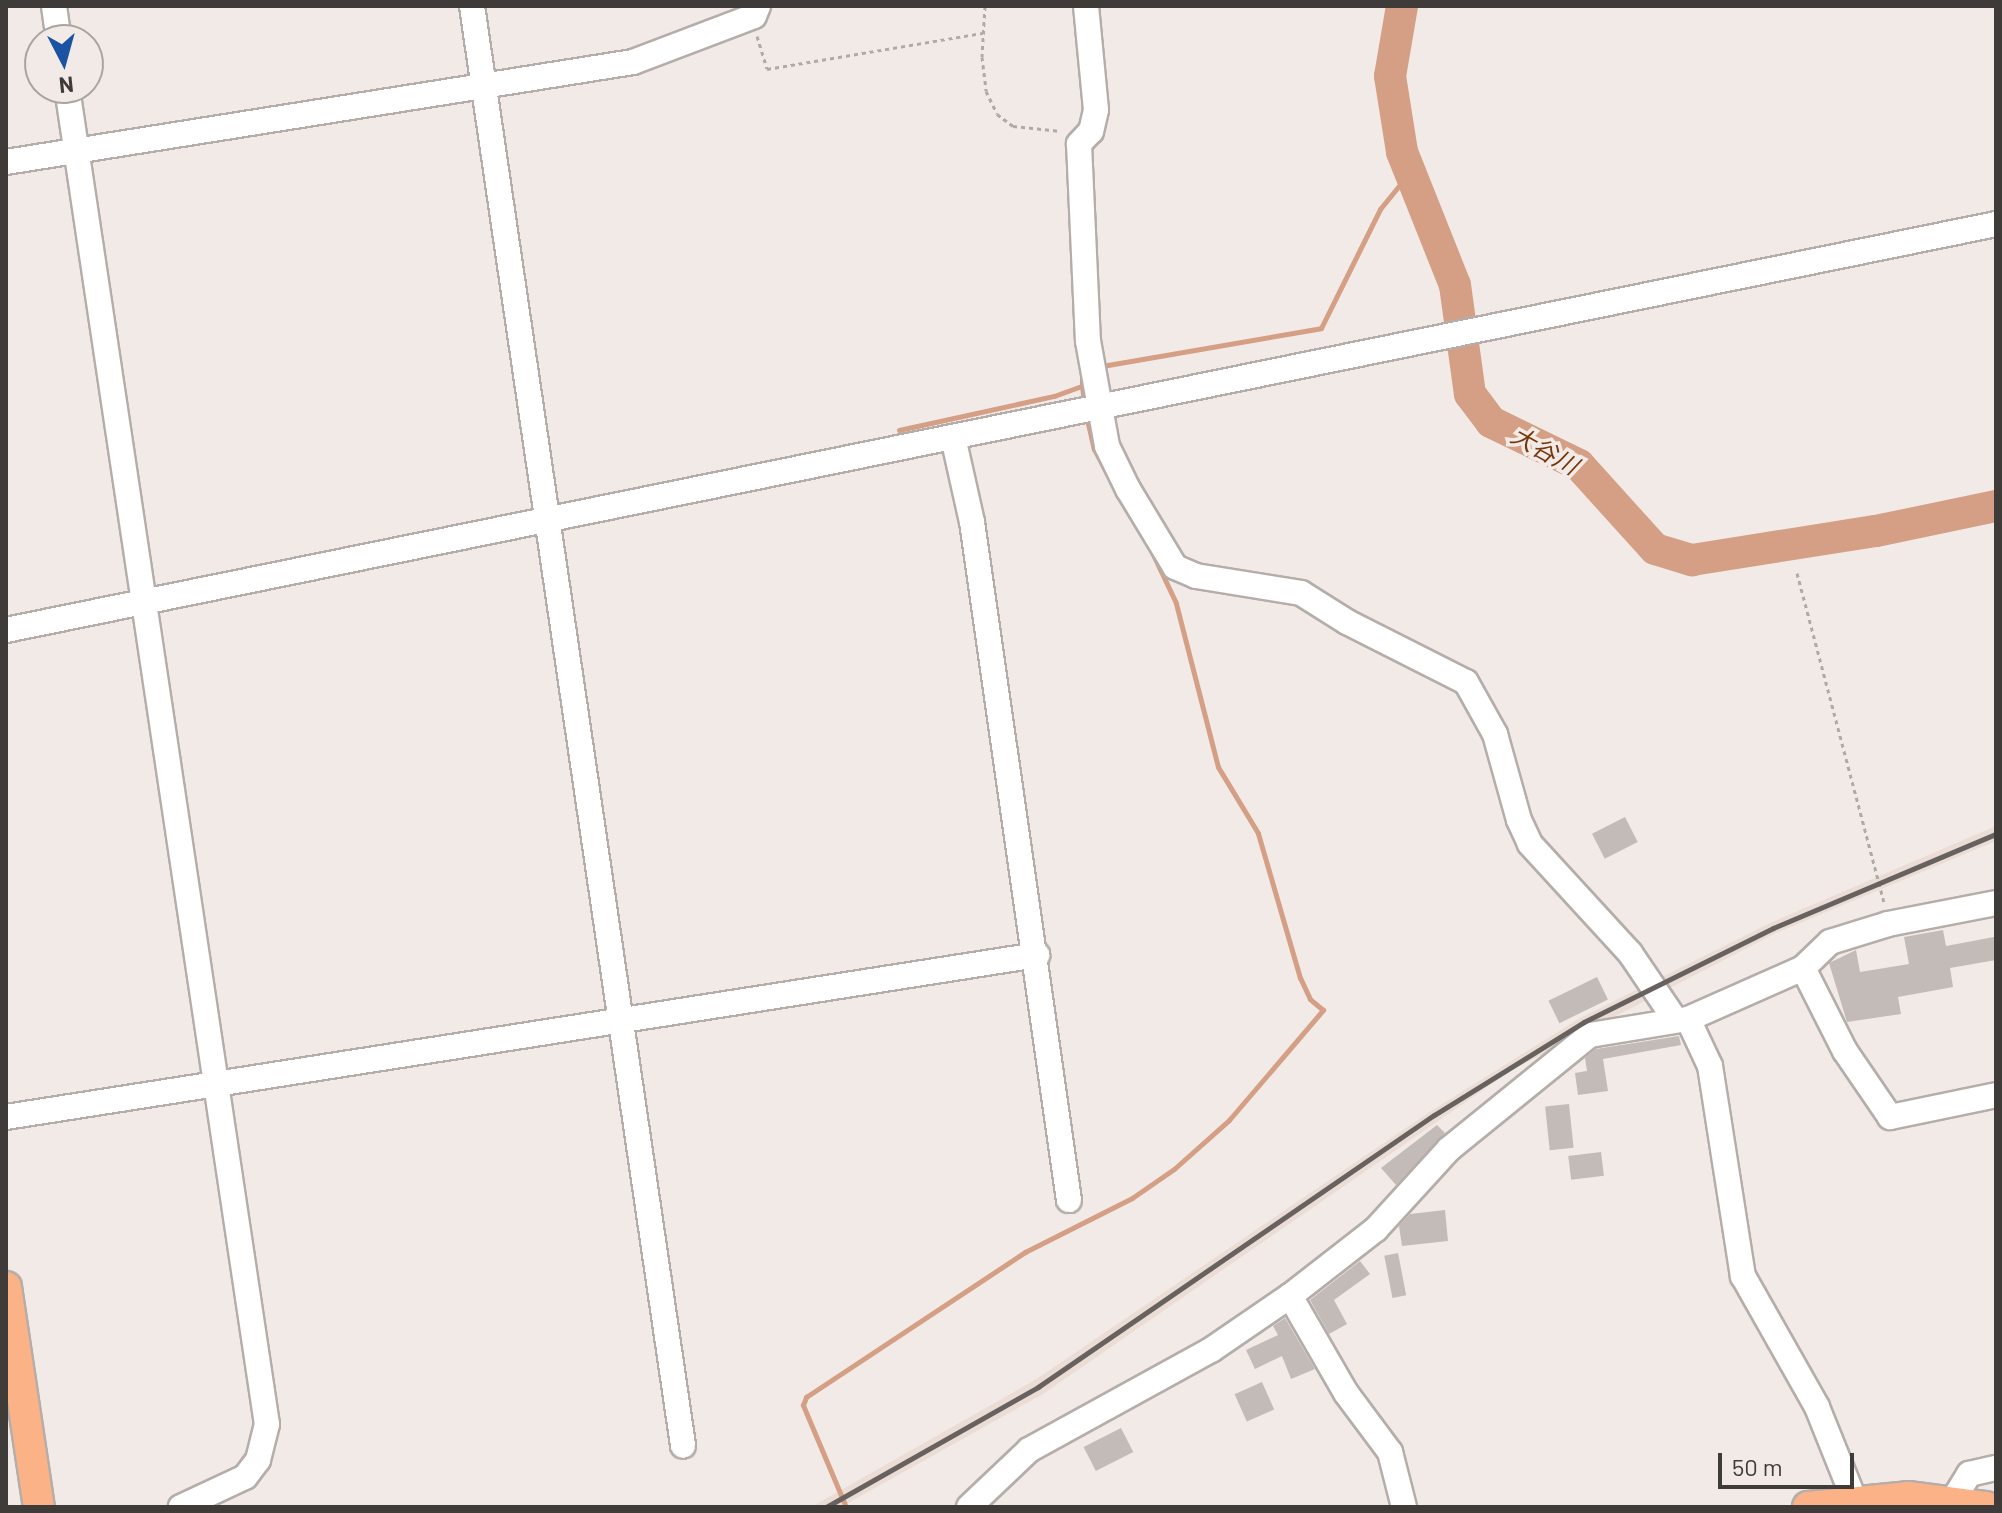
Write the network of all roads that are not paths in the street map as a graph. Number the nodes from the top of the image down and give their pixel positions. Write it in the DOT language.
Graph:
graph roads {
  1 [pos="472,6"];
  2 [pos="1086,6"];
  3 [pos="756,11"];
  4 [pos="482,87"];
  5 [pos="70,104"];
  6 [pos="77,152"];
  7 [pos="6,162"];
  8 [pos="1996,224"];
  9 [pos="1089,410"];
  10 [pos="953,437"];
  11 [pos="547,520"];
  12 [pos="144,603"];
  13 [pos="6,630"];
  14 [pos="1996,903"];
  15 [pos="1037,955"];
  16 [pos="1803,968"];
  17 [pos="1681,1018"];
  18 [pos="623,1020"];
  19 [pos="217,1086"];
  20 [pos="1996,1095"];
  21 [pos="6,1117"];
  22 [pos="1069,1200"];
  23 [pos="6,1287"];
  24 [pos="1290,1296"];
  25 [pos="683,1446"];
  26 [pos="1996,1468"];
  27 [pos="1854,1499"];
  28 [pos="1953,1500"];
  29 [pos="39,1507"];
  30 [pos="181,1507"];
  31 [pos="969,1507"];
  32 [pos="1404,1507"];
  33 [pos="1808,1507"];
  34 [pos="1986,1507"];
  1 -- 4 [label="street"];
  2 -- 9 [label="street"];
  3 -- 4 [label="street"];
  4 -- 6 [label="street"];
  4 -- 11 [label="street"];
  5 -- 6 [label="street"];
  6 -- 7 [label="street"];
  6 -- 12 [label="street"];
  8 -- 9 [label="street"];
  9 -- 10 [label="street"];
  9 -- 17 [label="street"];
  10 -- 11 [label="street"];
  10 -- 15 [label="street"];
  11 -- 12 [label="street"];
  11 -- 18 [label="street"];
  12 -- 13 [label="street"];
  12 -- 19 [label="street"];
  14 -- 16 [label="street"];
  15 -- 18 [label="street"];
  15 -- 22 [label="street"];
  16 -- 17 [label="street"];
  16 -- 20 [label="street"];
  17 -- 24 [label="street"];
  17 -- 27 [label="street"];
  18 -- 19 [label="street"];
  18 -- 25 [label="street"];
  19 -- 21 [label="street"];
  19 -- 30 [label="street"];
  23 -- 29 [label="main road"];
  24 -- 31 [label="street"];
  24 -- 32 [label="street"];
  26 -- 28 [label="street"];
  27 -- 28 [label="main road"];
  27 -- 33 [label="main road"];
  28 -- 34 [label="main road"];
}
